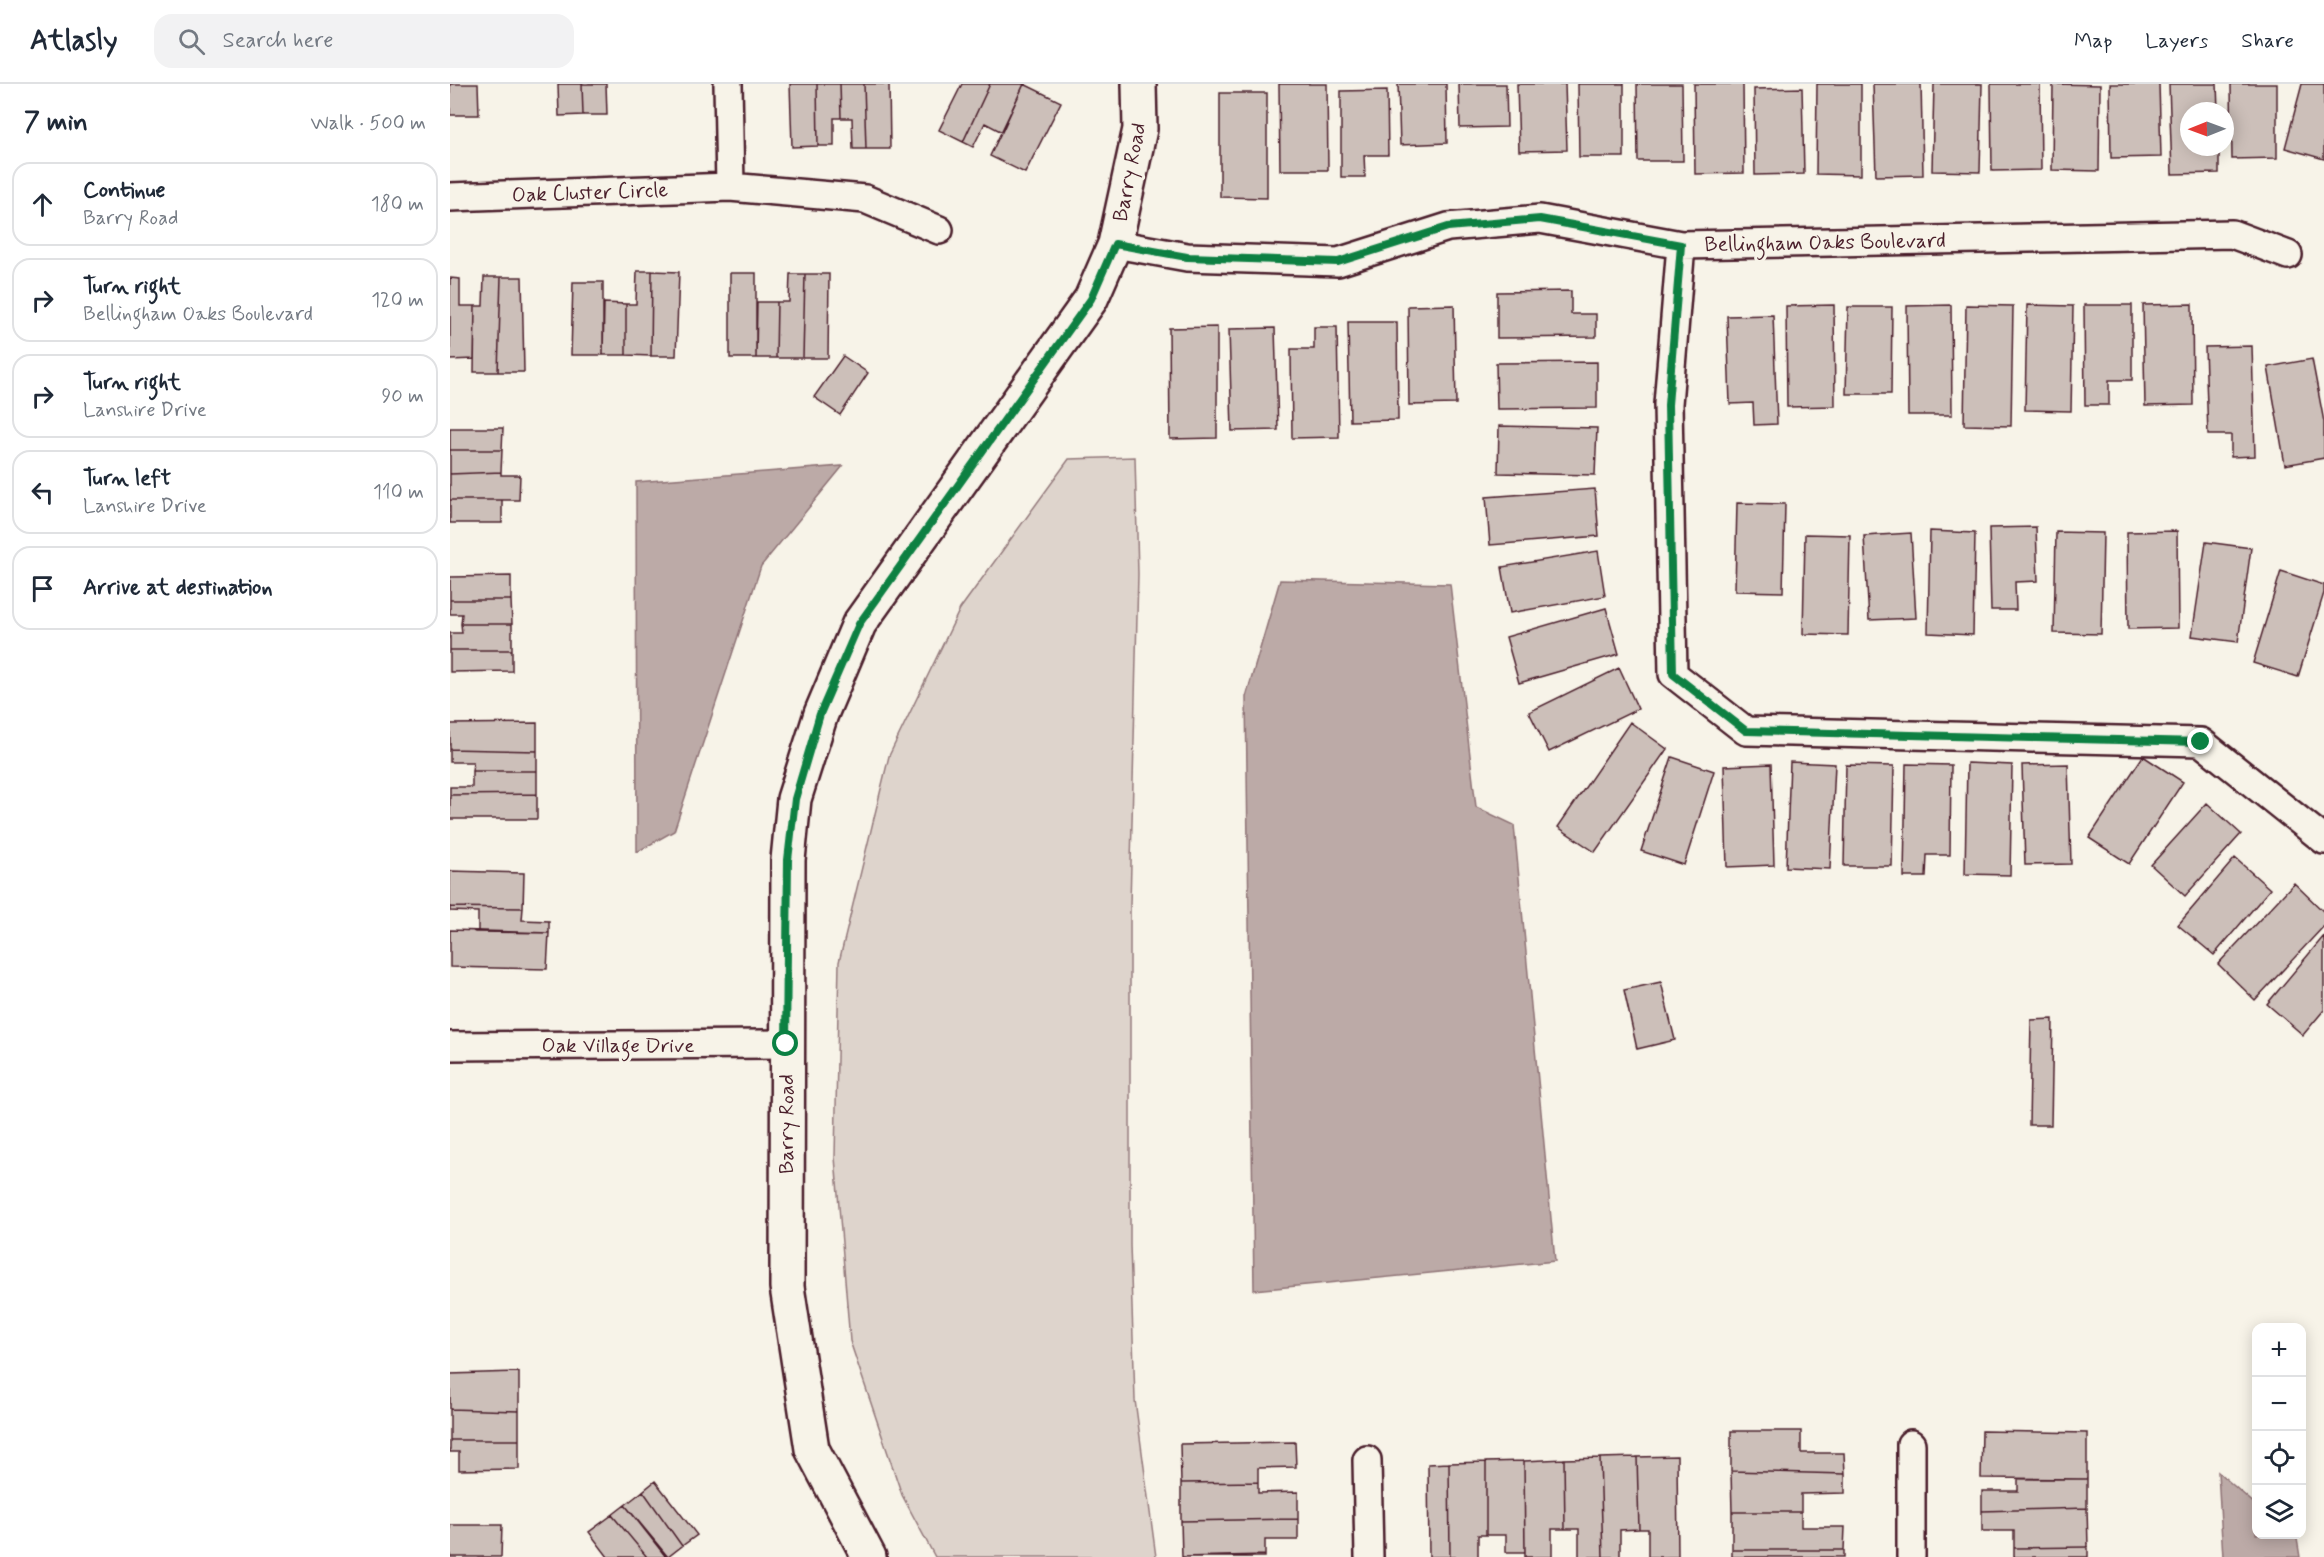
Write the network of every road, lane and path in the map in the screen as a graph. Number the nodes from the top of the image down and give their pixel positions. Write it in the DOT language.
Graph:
graph roads {
  1 [pos="728,84"];
  2 [pos="1139,84"];
  3 [pos="730,187"];
  4 [pos="450,197"];
  5 [pos="939,230"];
  6 [pos="1115,244"];
  7 [pos="1681,245"];
  8 [pos="2288,255"];
  9 [pos="2324,840"];
  10 [pos="786,1044"];
  11 [pos="450,1046"];
  12 [pos="1911,1444"];
  13 [pos="1367,1460"];
  14 [pos="869,1557"];
  15 [pos="1369,1557"];
  16 [pos="1911,1557"];
  1 -- 3 [label="street"];
  2 -- 6 [label="street, Barry Road"];
  3 -- 4 [label="street, Oak Cluster Circle"];
  3 -- 5 [label="street, Oak Cluster Circle"];
  6 -- 7 [label="street, Bellingham Oaks Boulevard"];
  6 -- 10 [label="street, Barry Road"];
  7 -- 8 [label="street, Bellingham Oaks Boulevard"];
  7 -- 9 [label="street"];
  10 -- 11 [label="street, Oak Village Drive"];
  10 -- 14 [label="street, Barry Road"];
  12 -- 16 [label="street"];
  13 -- 15 [label="street"];
}
